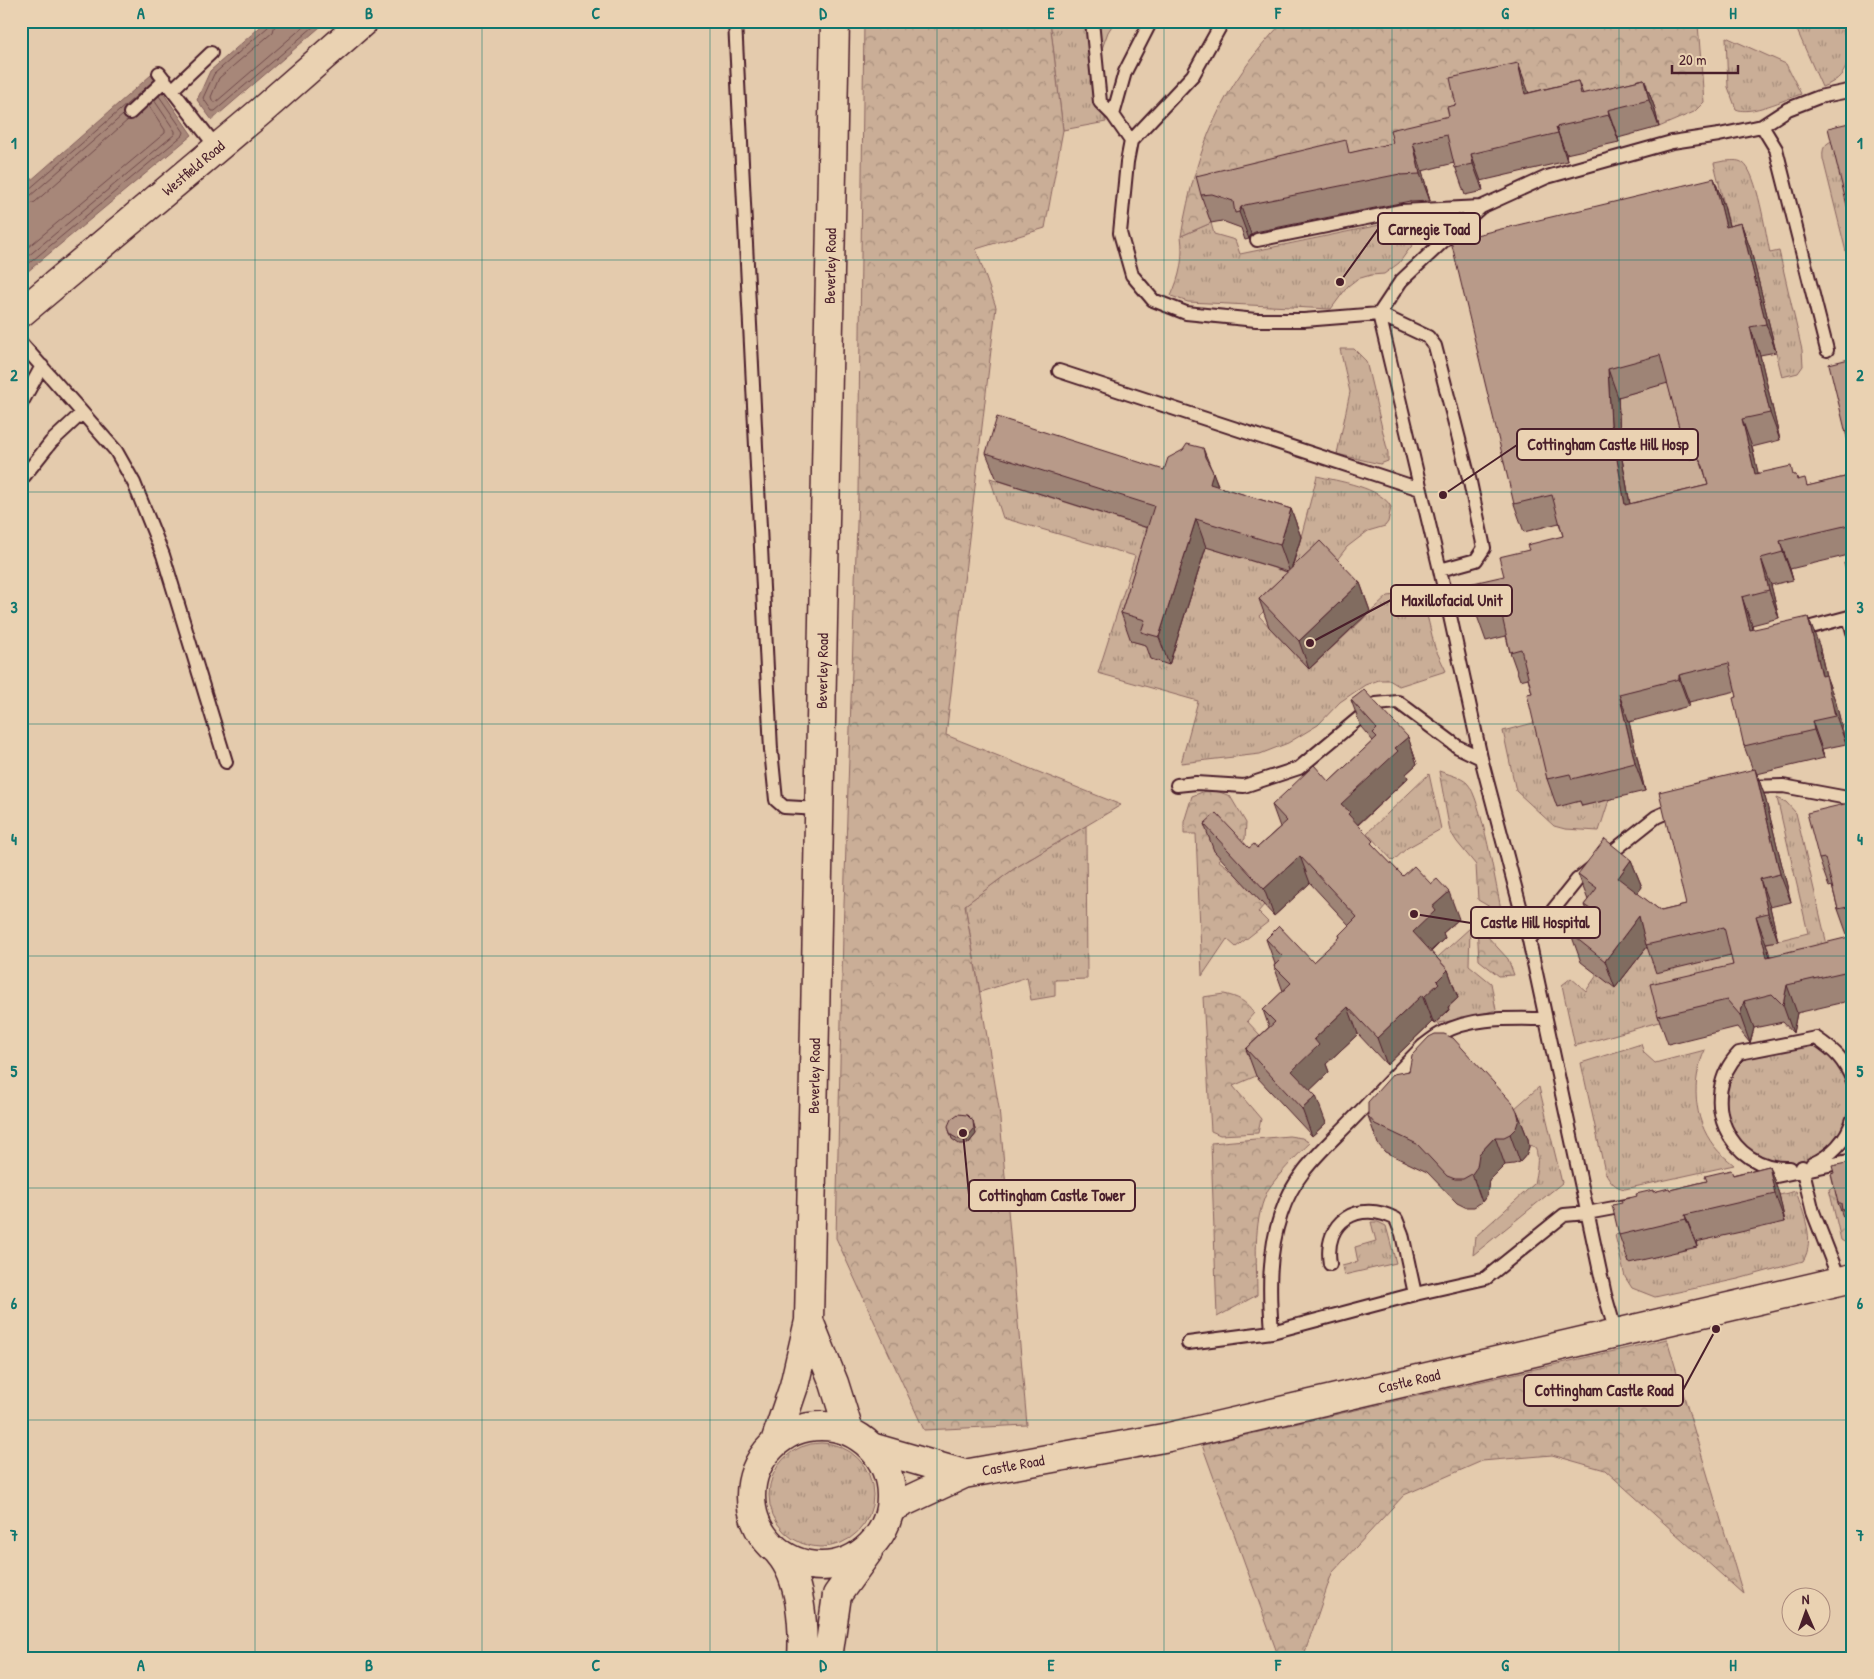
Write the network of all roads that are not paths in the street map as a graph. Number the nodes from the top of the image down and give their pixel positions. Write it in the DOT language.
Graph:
graph roads {
  1 [pos="364,21"];
  2 [pos="735,21"];
  3 [pos="835,21"];
  4 [pos="1092,21"];
  5 [pos="1151,21"];
  6 [pos="1223,21"];
  7 [pos="211,53"];
  8 [pos="166,81"];
  9 [pos="1853,90"];
  10 [pos="130,113"];
  11 [pos="1113,115"];
  12 [pos="1762,126"];
  13 [pos="1131,141"];
  14 [pos="217,148"];
  15 [pos="1481,207"];
  16 [pos="1257,240"];
  17 [pos="21,313"];
  18 [pos="1379,314"];
  19 [pos="21,343"];
  20 [pos="1827,350"];
  21 [pos="42,366"];
  22 [pos="1059,371"];
  23 [pos="21,404"];
  24 [pos="82,413"];
  25 [pos="21,480"];
  26 [pos="1420,489"];
  27 [pos="1440,570"];
  28 [pos="1853,632"];
  29 [pos="1788,633"];
  30 [pos="1482,758"];
  31 [pos="226,762"];
  32 [pos="1177,785"];
  33 [pos="1734,789"];
  34 [pos="1853,799"];
  35 [pos="1693,801"];
  36 [pos="819,809"];
  37 [pos="1529,940"];
  38 [pos="1546,1019"];
  39 [pos="1853,1081"];
  40 [pos="1853,1119"];
  41 [pos="1853,1160"];
  42 [pos="1803,1169"];
  43 [pos="1747,1182"];
  44 [pos="1644,1202"];
  45 [pos="1588,1213"];
  46 [pos="1330,1264"];
  47 [pos="1846,1279"];
  48 [pos="1415,1294"];
  49 [pos="809,1321"];
  50 [pos="1272,1332"];
  51 [pos="1616,1333"];
  52 [pos="1188,1344"];
  53 [pos="849,1431"];
  54 [pos="775,1442"];
  55 [pos="874,1448"];
  56 [pos="964,1474"];
  57 [pos="891,1508"];
  58 [pos="873,1544"];
  59 [pos="780,1553"];
  60 [pos="802,1658"];
  61 [pos="828,1658"];
  1 -- 14 [label="main road, Westfield Road"];
  2 -- 36 [label="lane"];
  3 -- 36 [label="main road, Beverley Road"];
  4 -- 11 [label="lane"];
  5 -- 11 [label="lane"];
  6 -- 13 [label="lane"];
  7 -- 8 [label="lane"];
  8 -- 10 [label="lane"];
  8 -- 14 [label="lane"];
  9 -- 12 [label="lane"];
  11 -- 13 [label="lane"];
  12 -- 15 [label="lane"];
  12 -- 20 [label="lane"];
  13 -- 18 [label="lane"];
  14 -- 17 [label="main road, Westfield Road"];
  15 -- 16 [label="lane"];
  15 -- 18 [label="lane"];
  18 -- 26 [label="lane"];
  18 -- 27 [label="lane"];
  19 -- 21 [label="lane"];
  21 -- 23 [label="lane"];
  21 -- 24 [label="lane"];
  22 -- 26 [label="lane"];
  24 -- 25 [label="lane"];
  24 -- 31 [label="lane"];
  26 -- 27 [label="lane"];
  27 -- 30 [label="lane"];
  28 -- 29 [label="lane"];
  30 -- 32 [label="lane"];
  30 -- 37 [label="lane"];
  33 -- 34 [label="lane"];
  35 -- 37 [label="lane"];
  36 -- 49 [label="main road, Beverley Road"];
  37 -- 38 [label="lane"];
  38 -- 45 [label="lane"];
  38 -- 50 [label="lane"];
  39 -- 42 [label="lane"];
  40 -- 42 [label="lane"];
  41 -- 42 [label="lane"];
  42 -- 43 [label="lane"];
  42 -- 47 [label="lane"];
  44 -- 45 [label="lane"];
  45 -- 48 [label="lane"];
  45 -- 51 [label="lane"];
  46 -- 48 [label="lane"];
  47 -- 51 [label="main road, Castle Road"];
  48 -- 50 [label="lane"];
  49 -- 53 [label="main road, Beverley Road"];
  49 -- 54 [label="main road, Beverley Road"];
  50 -- 52 [label="lane"];
  51 -- 56 [label="main road, Castle Road"];
  53 -- 54 [label="main road"];
  53 -- 55 [label="main road"];
  54 -- 59 [label="main road"];
  55 -- 56 [label="main road, Castle Road"];
  55 -- 57 [label="main road"];
  56 -- 57 [label="main road, Castle Road"];
  57 -- 58 [label="main road"];
  58 -- 59 [label="main road"];
  58 -- 61 [label="main road"];
  59 -- 60 [label="main road"];
}
